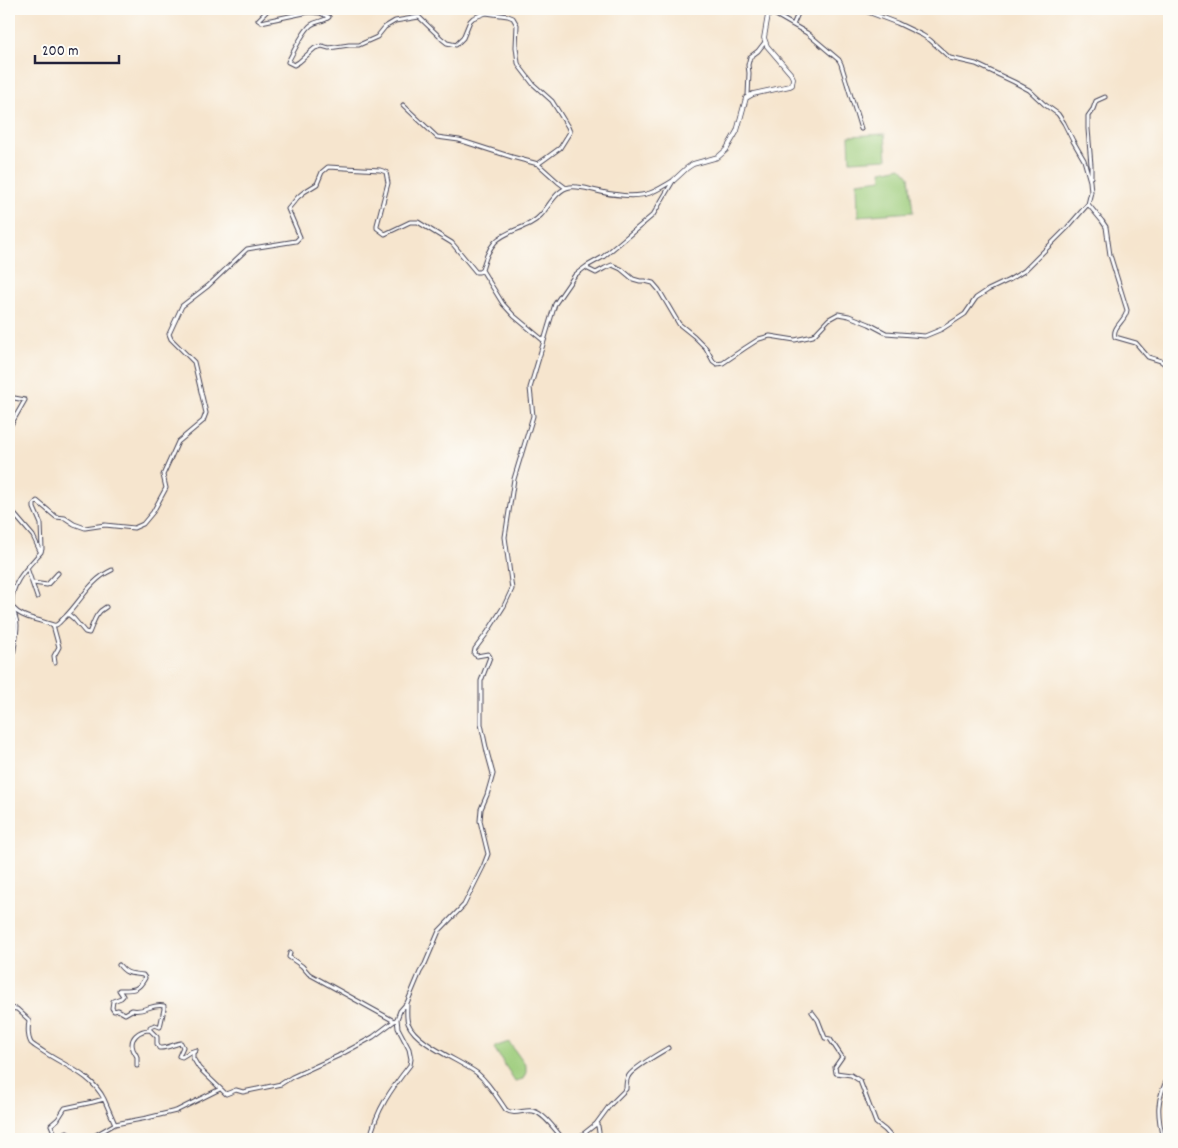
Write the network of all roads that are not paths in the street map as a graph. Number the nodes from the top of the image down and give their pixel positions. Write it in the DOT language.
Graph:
graph roads {
  1 [pos="269,9"];
  2 [pos="800,9"];
  3 [pos="860,9"];
  4 [pos="769,10"];
  5 [pos="793,25"];
  6 [pos="765,42"];
  7 [pos="748,96"];
  8 [pos="1105,97"];
  9 [pos="403,105"];
  10 [pos="861,129"];
  11 [pos="538,164"];
  12 [pos="674,180"];
  13 [pos="566,188"];
  14 [pos="1091,192"];
  15 [pos="1088,204"];
  16 [pos="586,266"];
  17 [pos="482,270"];
  18 [pos="544,340"];
  19 [pos="1169,370"];
  20 [pos="9,397"];
  21 [pos="9,428"];
  22 [pos="9,508"];
  23 [pos="41,552"];
  24 [pos="27,568"];
  25 [pos="112,570"];
  26 [pos="58,573"];
  27 [pos="33,583"];
  28 [pos="10,597"];
  29 [pos="37,597"];
  30 [pos="106,607"];
  31 [pos="12,608"];
  32 [pos="68,614"];
  33 [pos="53,625"];
  34 [pos="55,663"];
  35 [pos="9,668"];
  36 [pos="290,953"];
  37 [pos="119,965"];
  38 [pos="406,1003"];
  39 [pos="1169,1007"];
  40 [pos="9,1008"];
  41 [pos="812,1012"];
  42 [pos="396,1020"];
  43 [pos="1169,1028"];
  44 [pos="150,1030"];
  45 [pos="668,1048"];
  46 [pos="137,1066"];
  47 [pos="1169,1076"];
  48 [pos="220,1089"];
  49 [pos="104,1099"];
  50 [pos="115,1124"];
  51 [pos="596,1124"];
  52 [pos="67,1132"];
  53 [pos="57,1138"];
  54 [pos="48,1139"];
  55 [pos="89,1139"];
  56 [pos="370,1139"];
  57 [pos="563,1139"];
  58 [pos="577,1139"];
  59 [pos="600,1139"];
  60 [pos="894,1139"];
  61 [pos="1163,1139"];
  1 -- 11 [label="street"];
  2 -- 5 [label="street"];
  3 -- 14 [label="street"];
  4 -- 5 [label="street"];
  4 -- 6 [label="street"];
  5 -- 10 [label="street"];
  6 -- 7 [label="street"];
  6 -- 7 [label="street"];
  7 -- 12 [label="street"];
  8 -- 14 [label="street"];
  9 -- 11 [label="street"];
  11 -- 13 [label="street"];
  12 -- 13 [label="street"];
  12 -- 16 [label="street"];
  13 -- 17 [label="street"];
  14 -- 15 [label="street"];
  15 -- 16 [label="street"];
  15 -- 19 [label="street"];
  16 -- 18 [label="street"];
  17 -- 18 [label="street"];
  17 -- 23 [label="street"];
  18 -- 38 [label="street"];
  20 -- 21 [label="street"];
  22 -- 23 [label="street"];
  23 -- 24 [label="street"];
  24 -- 27 [label="street"];
  24 -- 28 [label="street"];
  25 -- 32 [label="street"];
  26 -- 27 [label="street"];
  27 -- 29 [label="street"];
  28 -- 31 [label="street"];
  30 -- 32 [label="street"];
  31 -- 33 [label="street"];
  31 -- 35 [label="street"];
  32 -- 33 [label="street"];
  33 -- 34 [label="street"];
  36 -- 42 [label="street"];
  37 -- 44 [label="street"];
  38 -- 42 [label="street"];
  38 -- 57 [label="street"];
  39 -- 43 [label="street"];
  40 -- 49 [label="street"];
  41 -- 60 [label="street"];
  42 -- 48 [label="street"];
  42 -- 56 [label="street"];
  44 -- 46 [label="street"];
  44 -- 48 [label="street"];
  45 -- 51 [label="street"];
  47 -- 61 [label="street"];
  48 -- 50 [label="street"];
  49 -- 50 [label="street"];
  49 -- 53 [label="street"];
  50 -- 55 [label="street"];
  51 -- 58 [label="street"];
  51 -- 59 [label="street"];
  52 -- 53 [label="street"];
  53 -- 54 [label="street"];
}
